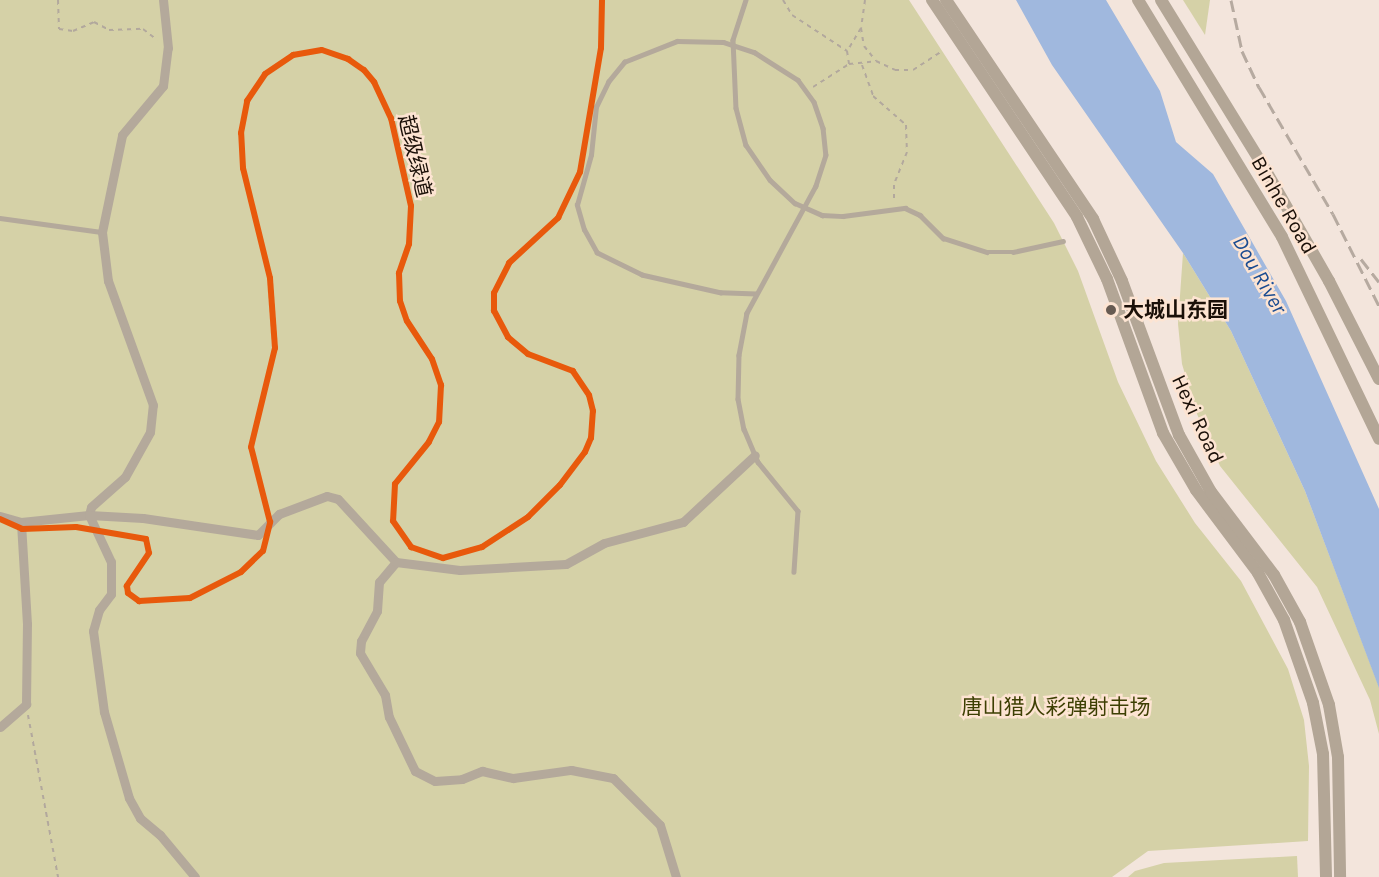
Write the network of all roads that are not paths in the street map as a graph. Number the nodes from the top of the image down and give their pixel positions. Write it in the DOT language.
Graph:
graph roads {
  1 [pos="164,0"];
  2 [pos="746,0"];
  3 [pos="932,0"];
  4 [pos="946,0"];
  5 [pos="1138,0"];
  6 [pos="1161,0"];
  7 [pos="0,218"];
  8 [pos="102,232"];
  9 [pos="1063,242"];
  10 [pos="756,294"];
  11 [pos="1379,379"];
  12 [pos="1379,438"];
  13 [pos="755,455"];
  14 [pos="89,515"];
  15 [pos="0,516"];
  16 [pos="21,522"];
  17 [pos="396,562"];
  18 [pos="794,572"];
  19 [pos="0,727"];
  20 [pos="195,877"];
  21 [pos="676,877"];
  22 [pos="1326,877"];
  23 [pos="1340,877"];
  1 -- 8 [label="street"];
  2 -- 9 [label="lane"];
  3 -- 22 [label="street, Hexi Road"];
  4 -- 23 [label="street, Hexi Road"];
  5 -- 12 [label="street, Binhe Road"];
  6 -- 11 [label="street, Binhe Road"];
  7 -- 8 [label="lane"];
  8 -- 14 [label="street"];
  10 -- 10 [label="lane"];
  10 -- 13 [label="lane"];
  13 -- 17 [label="street"];
  13 -- 18 [label="lane"];
  14 -- 16 [label="street"];
  14 -- 17 [label="street"];
  14 -- 20 [label="street"];
  15 -- 16 [label="street"];
  16 -- 19 [label="street"];
  17 -- 21 [label="street"];
}
